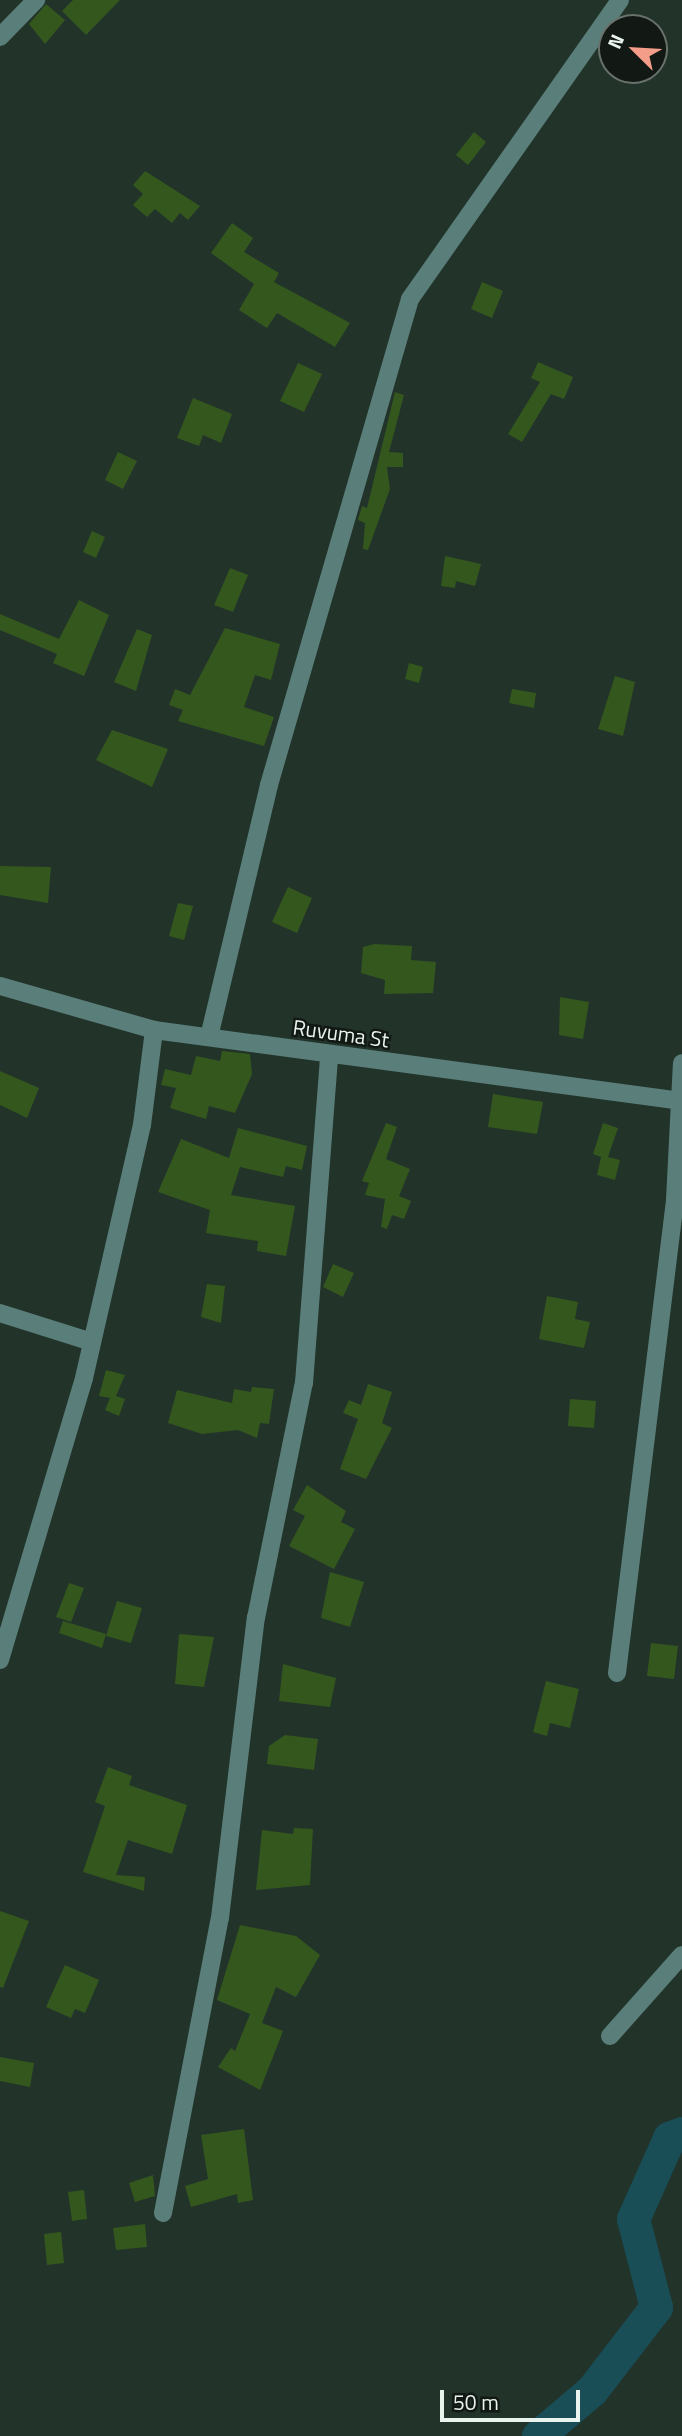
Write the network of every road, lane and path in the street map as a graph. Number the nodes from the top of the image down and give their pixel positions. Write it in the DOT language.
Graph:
graph roads {
  1 [pos="36,0"];
  2 [pos="620,0"];
  3 [pos="0,37"];
  4 [pos="0,986"];
  5 [pos="154,1030"];
  6 [pos="209,1037"];
  7 [pos="329,1055"];
  8 [pos="682,1063"];
  9 [pos="680,1100"];
  10 [pos="0,1313"];
  11 [pos="92,1342"];
  12 [pos="0,1660"];
  13 [pos="617,1673"];
  14 [pos="682,1955"];
  15 [pos="610,2036"];
  16 [pos="163,2213"];
  1 -- 3 [label="street"];
  2 -- 6 [label="street"];
  4 -- 5 [label="street, Ruvuma St"];
  5 -- 6 [label="street, Ruvuma St"];
  5 -- 11 [label="street"];
  6 -- 7 [label="street, Ruvuma St"];
  7 -- 9 [label="street, Ruvuma St"];
  7 -- 16 [label="street"];
  8 -- 9 [label="street"];
  9 -- 13 [label="street"];
  10 -- 11 [label="street"];
  11 -- 12 [label="street"];
  14 -- 15 [label="street"];
}
